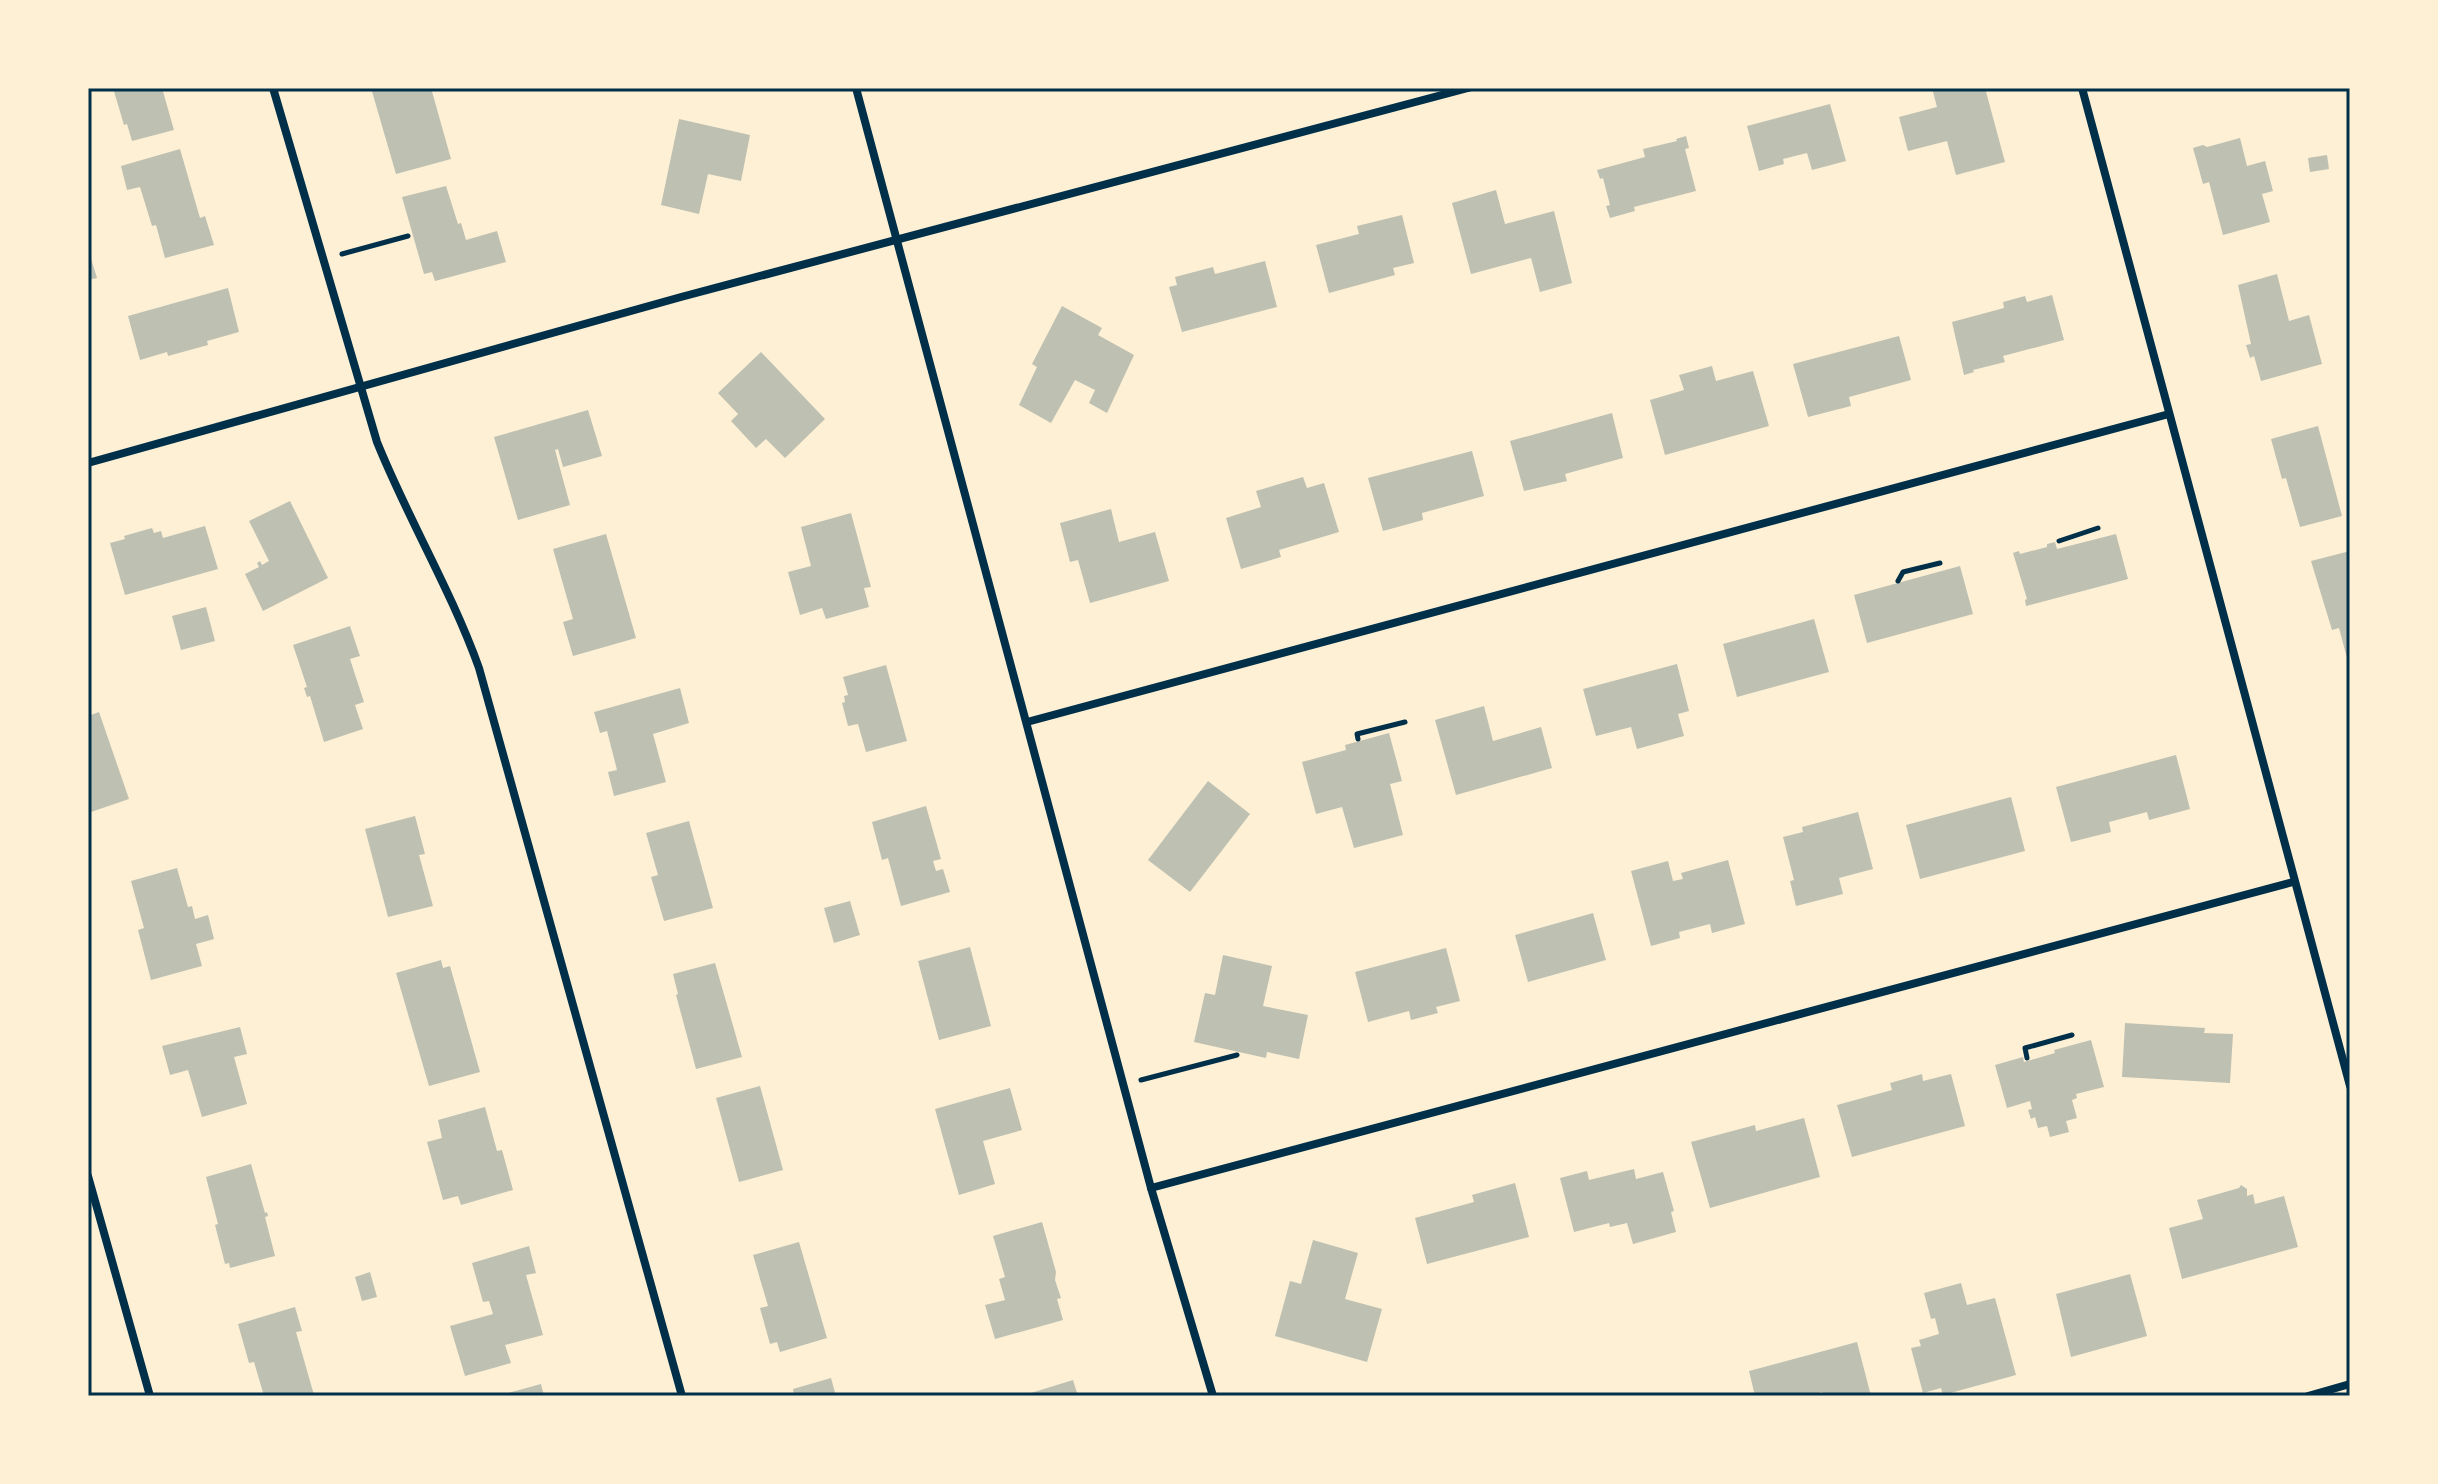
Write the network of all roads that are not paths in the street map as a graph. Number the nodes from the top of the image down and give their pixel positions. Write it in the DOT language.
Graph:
graph roads {
  1 [pos="273,88"];
  2 [pos="856,88"];
  3 [pos="1468,88"];
  4 [pos="2082,88"];
  5 [pos="897,240"];
  6 [pos="359,386"];
  7 [pos="2169,414"];
  8 [pos="88,463"];
  9 [pos="1027,722"];
  10 [pos="2293,882"];
  11 [pos="2350,1086"];
  12 [pos="88,1176"];
  13 [pos="1151,1188"];
  14 [pos="2350,1384"];
  15 [pos="150,1396"];
  16 [pos="682,1396"];
  17 [pos="1213,1396"];
  18 [pos="2308,1396"];
  1 -- 6 [label="street"];
  2 -- 5 [label="street"];
  3 -- 5 [label="street"];
  4 -- 7 [label="street"];
  5 -- 6 [label="street"];
  5 -- 9 [label="street"];
  6 -- 8 [label="street"];
  6 -- 16 [label="street"];
  7 -- 9 [label="street"];
  7 -- 10 [label="street"];
  9 -- 13 [label="street"];
  10 -- 11 [label="street"];
  10 -- 13 [label="street"];
  12 -- 15 [label="street"];
  13 -- 17 [label="street"];
  14 -- 18 [label="street"];
}
